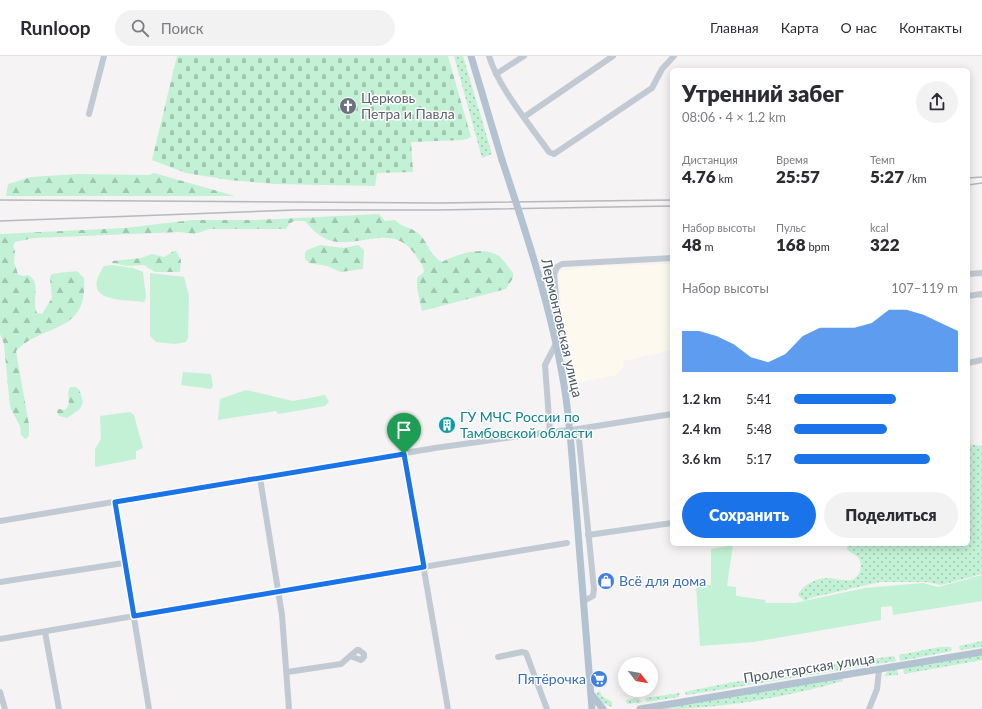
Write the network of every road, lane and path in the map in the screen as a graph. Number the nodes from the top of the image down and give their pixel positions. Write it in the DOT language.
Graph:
graph roads {
  1 [pos="104,56"];
  2 [pos="471,56"];
  3 [pos="488,56"];
  4 [pos="524,56"];
  5 [pos="613,56"];
  6 [pos="674,56"];
  7 [pos="496,74"];
  8 [pos="90,114"];
  9 [pos="524,117"];
  10 [pos="670,258"];
  11 [pos="982,273"];
  12 [pos="970,274"];
  13 [pos="982,294"];
  14 [pos="970,296"];
  15 [pos="982,360"];
  16 [pos="970,363"];
  17 [pos="670,414"];
  18 [pos="578,429"];
  19 [pos="550,432"];
  20 [pos="404,454"];
  21 [pos="260,478"];
  22 [pos="115,502"];
  23 [pos="0,521"];
  24 [pos="670,523"];
  25 [pos="588,535"];
  26 [pos="567,544"];
  27 [pos="124,563"];
  28 [pos="424,567"];
  29 [pos="0,582"];
  30 [pos="277,591"];
  31 [pos="584,601"];
  32 [pos="134,616"];
  33 [pos="45,632"];
  34 [pos="0,639"];
  35 [pos="982,652"];
  36 [pos="350,656"];
  37 [pos="498,657"];
  38 [pos="879,670"];
  39 [pos="287,672"];
  40 [pos="0,692"];
  41 [pos="591,692"];
  42 [pos="5,709"];
  43 [pos="59,709"];
  44 [pos="149,709"];
  45 [pos="289,709"];
  46 [pos="448,709"];
  47 [pos="547,709"];
  48 [pos="592,709"];
  49 [pos="603,709"];
  50 [pos="640,709"];
  51 [pos="869,709"];
  1 -- 8 [label="street"];
  2 -- 31 [label="main road, Лермонтовская улица, bridge"];
  3 -- 7 [label="street"];
  4 -- 7 [label="street"];
  5 -- 9 [label="street"];
  6 -- 9 [label="street"];
  7 -- 9 [label="street"];
  10 -- 19 [label="street"];
  11 -- 12 [label="street"];
  13 -- 14 [label="street"];
  15 -- 16 [label="street"];
  17 -- 18 [label="street"];
  18 -- 19 [label="street"];
  18 -- 25 [label="street"];
  19 -- 20 [label="street"];
  20 -- 21 [label="street"];
  20 -- 28 [label="street"];
  21 -- 22 [label="street"];
  21 -- 30 [label="street"];
  22 -- 23 [label="street"];
  22 -- 27 [label="street"];
  24 -- 25 [label="street"];
  25 -- 31 [label="street"];
  26 -- 28 [label="street"];
  27 -- 29 [label="street"];
  27 -- 32 [label="street"];
  28 -- 30 [label="street"];
  28 -- 46 [label="street"];
  30 -- 32 [label="street"];
  30 -- 39 [label="street"];
  31 -- 41 [label="main road, Лермонтовская улица"];
  32 -- 33 [label="street"];
  32 -- 44 [label="street"];
  33 -- 34 [label="street"];
  33 -- 43 [label="street"];
  35 -- 38 [label="main road, Пролетарская улица"];
  36 -- 39 [label="street"];
  37 -- 47 [label="street"];
  38 -- 50 [label="main road, Пролетарская улица"];
  38 -- 51 [label="street"];
  39 -- 45 [label="street"];
  40 -- 42 [label="street"];
  41 -- 48 [label="main road, Лермонтовская улица"];
  41 -- 49 [label="main road"];
}
